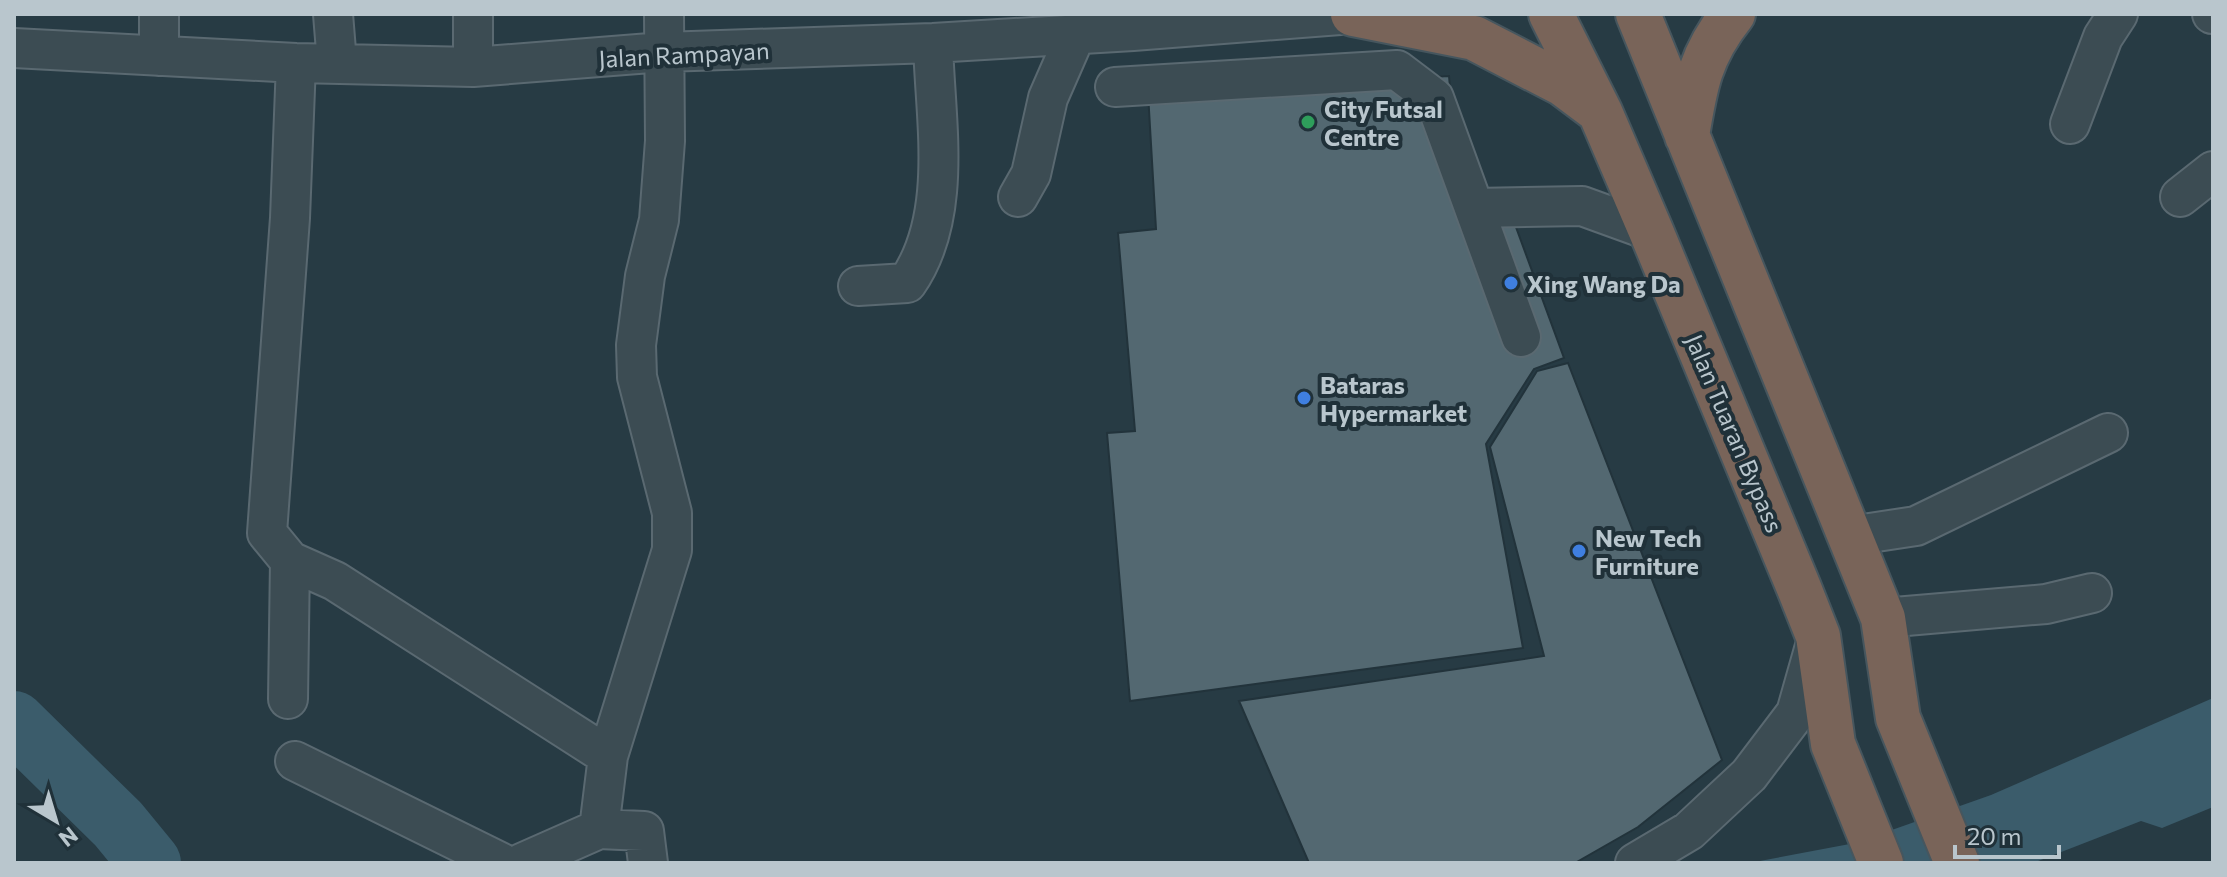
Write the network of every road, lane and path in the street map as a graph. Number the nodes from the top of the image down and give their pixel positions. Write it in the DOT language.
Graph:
graph roads {
  1 [pos="159,14"];
  2 [pos="333,14"];
  3 [pos="473,14"];
  4 [pos="664,14"];
  5 [pos="1353,14"];
  6 [pos="1551,14"];
  7 [pos="1638,14"];
  8 [pos="1733,14"];
  9 [pos="2118,14"];
  10 [pos="1305,20"];
  11 [pos="1055,28"];
  12 [pos="1133,31"];
  13 [pos="933,43"];
  14 [pos="14,48"];
  15 [pos="663,52"];
  16 [pos="159,56"];
  17 [pos="296,63"];
  18 [pos="337,63"];
  19 [pos="473,67"];
  20 [pos="1313,73"];
  21 [pos="1600,112"];
  22 [pos="2070,124"];
  23 [pos="1686,139"];
  24 [pos="2213,171"];
  25 [pos="1018,197"];
  26 [pos="2180,197"];
  27 [pos="1474,208"];
  28 [pos="1651,231"];
  29 [pos="858,286"];
  30 [pos="1521,337"];
  31 [pos="2108,433"];
  32 [pos="1850,536"];
  33 [pos="290,561"];
  34 [pos="2092,593"];
  35 [pos="1883,618"];
  36 [pos="1818,636"];
  37 [pos="288,699"];
  38 [pos="608,756"];
  39 [pos="295,761"];
  40 [pos="599,829"];
  41 [pos="502,863"];
  42 [pos="522,863"];
  43 [pos="648,863"];
  44 [pos="1635,863"];
  45 [pos="1881,863"];
  46 [pos="1957,863"];
  1 -- 16 [label="street"];
  2 -- 18 [label="street"];
  3 -- 19 [label="street"];
  4 -- 15 [label="street"];
  5 -- 10 [label="street, Jalan Rampayan"];
  5 -- 21 [label="highway"];
  6 -- 21 [label="highway, Jalan Tuaran Bypass"];
  7 -- 23 [label="highway"];
  8 -- 23 [label="highway"];
  9 -- 22 [label="street"];
  10 -- 12 [label="street, Jalan Rampayan"];
  10 -- 20 [label="street"];
  11 -- 12 [label="street, Jalan Rampayan"];
  11 -- 13 [label="street, Jalan Rampayan"];
  11 -- 25 [label="street"];
  12 -- 20 [label="street"];
  13 -- 15 [label="street, Jalan Rampayan"];
  13 -- 29 [label="street"];
  14 -- 16 [label="street, Jalan Rampayan"];
  15 -- 19 [label="street, Jalan Rampayan"];
  15 -- 38 [label="street"];
  16 -- 17 [label="street, Jalan Rampayan"];
  17 -- 18 [label="street, Jalan Rampayan"];
  17 -- 33 [label="street"];
  18 -- 19 [label="street, Jalan Rampayan"];
  20 -- 27 [label="street"];
  21 -- 28 [label="highway, Jalan Tuaran Bypass"];
  23 -- 32 [label="highway"];
  24 -- 26 [label="street"];
  27 -- 28 [label="street"];
  27 -- 30 [label="street"];
  28 -- 36 [label="highway, Jalan Tuaran Bypass"];
  31 -- 32 [label="street"];
  32 -- 35 [label="highway"];
  33 -- 37 [label="street"];
  33 -- 38 [label="street"];
  34 -- 35 [label="street"];
  35 -- 46 [label="highway"];
  36 -- 44 [label="street"];
  36 -- 45 [label="highway, Jalan Tuaran Bypass"];
  38 -- 40 [label="street"];
  39 -- 41 [label="street"];
  40 -- 42 [label="street"];
  40 -- 43 [label="street"];
}
